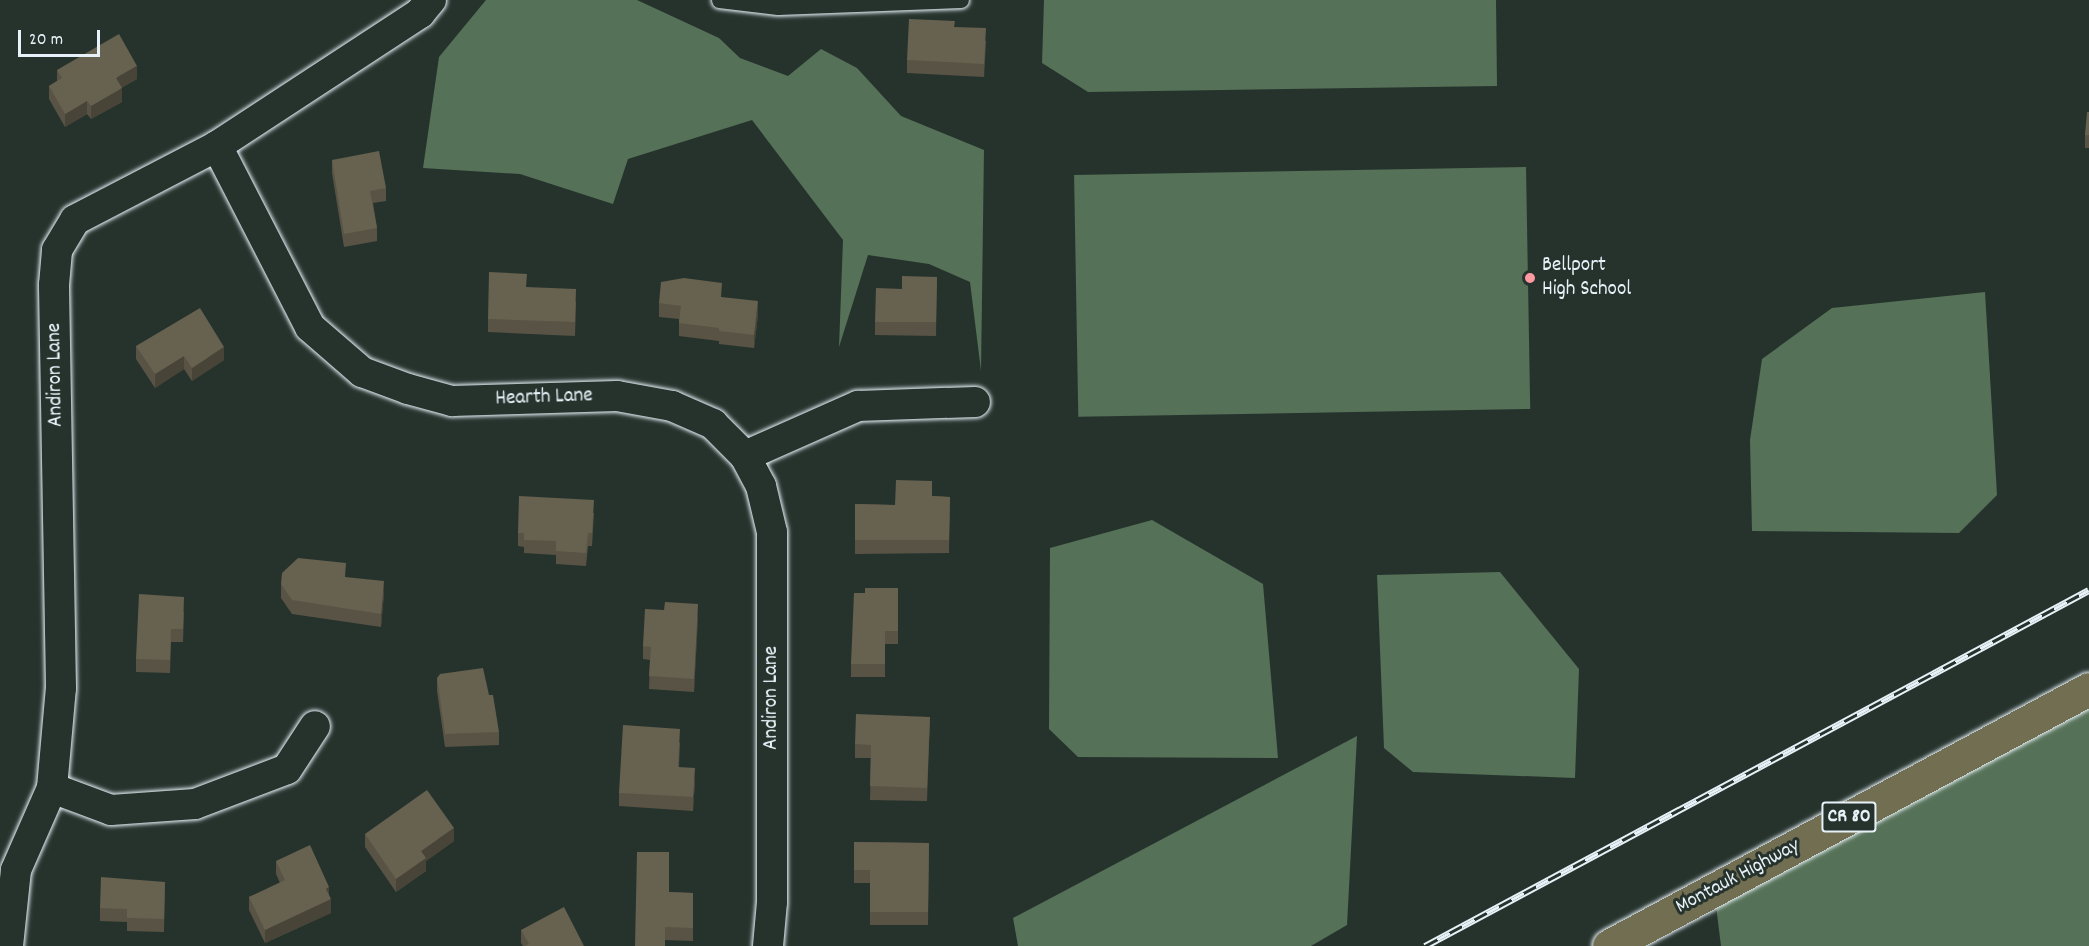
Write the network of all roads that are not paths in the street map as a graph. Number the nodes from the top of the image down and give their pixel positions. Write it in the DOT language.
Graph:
graph roads {
  1 [pos="431,0"];
  2 [pos="719,0"];
  3 [pos="961,0"];
  4 [pos="217,146"];
  5 [pos="975,402"];
  6 [pos="745,456"];
  7 [pos="2089,689"];
  8 [pos="315,726"];
  9 [pos="52,788"];
  10 [pos="8,946"];
  11 [pos="768,946"];
  12 [pos="1609,946"];
  1 -- 4 [label="street, Andiron Lane"];
  2 -- 3 [label="lane"];
  4 -- 6 [label="street, Hearth Lane"];
  4 -- 9 [label="street, Andiron Lane"];
  5 -- 6 [label="street"];
  6 -- 11 [label="street, Andiron Lane"];
  7 -- 12 [label="main road, Montauk Highway / CR 80"];
  8 -- 9 [label="street"];
  9 -- 10 [label="street, Andiron Lane"];
}
